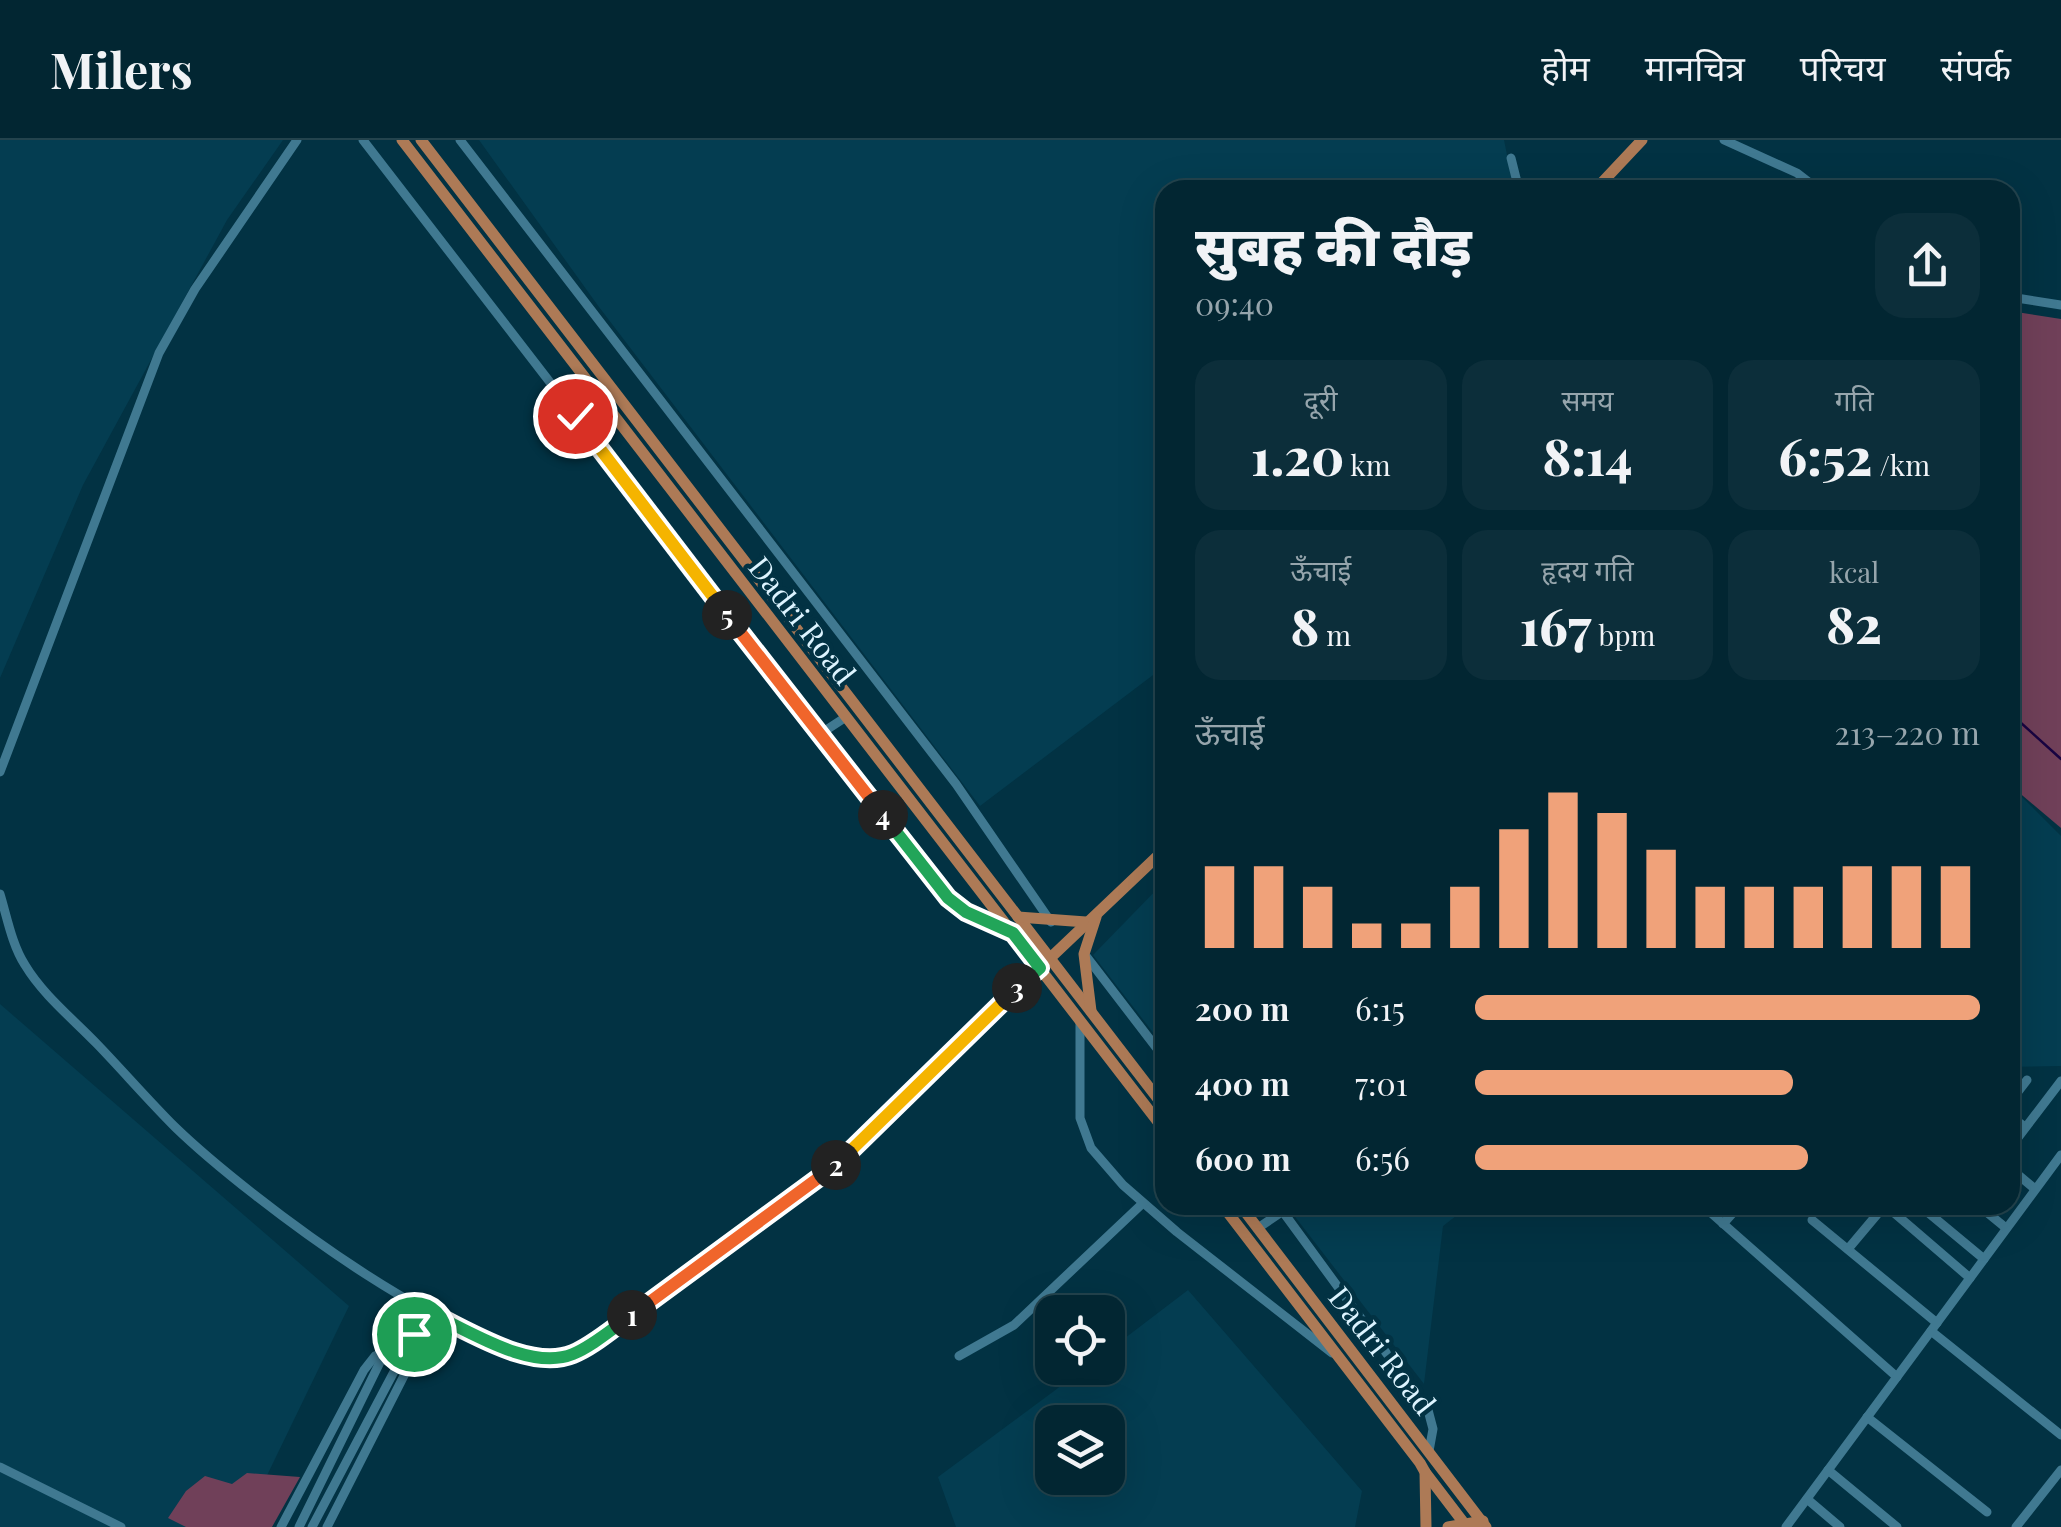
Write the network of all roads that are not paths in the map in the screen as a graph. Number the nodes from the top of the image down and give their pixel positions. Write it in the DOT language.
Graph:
graph roads {
  1 [pos="297,140"];
  2 [pos="362,140"];
  3 [pos="402,140"];
  4 [pos="420,140"];
  5 [pos="460,140"];
  6 [pos="1642,140"];
  7 [pos="1724,140"];
  8 [pos="1512,158"];
  9 [pos="1516,180"];
  10 [pos="1604,180"];
  11 [pos="1807,180"];
  12 [pos="2020,299"];
  13 [pos="2061,305"];
  14 [pos="846,716"];
  15 [pos="820,734"];
  16 [pos="0,772"];
  17 [pos="1155,859"];
  18 [pos="0,894"];
  19 [pos="1098,913"];
  20 [pos="1018,918"];
  21 [pos="1052,922"];
  22 [pos="1086,922"];
  23 [pos="1013,933"];
  24 [pos="1084,954"];
  25 [pos="1050,958"];
  26 [pos="1040,968"];
  27 [pos="1091,1012"];
  28 [pos="1080,1020"];
  29 [pos="1155,1046"];
  30 [pos="2026,1080"];
  31 [pos="2061,1082"];
  32 [pos="2020,1088"];
  33 [pos="1155,1095"];
  34 [pos="2057,1096"];
  35 [pos="1155,1118"];
  36 [pos="2020,1123"];
  37 [pos="2026,1127"];
  38 [pos="2020,1135"];
  39 [pos="2061,1154"];
  40 [pos="2020,1176"];
  41 [pos="2036,1189"];
  42 [pos="1143,1203"];
  43 [pos="2020,1210"];
  44 [pos="1155,1213"];
  45 [pos="1157,1215"];
  46 [pos="1230,1215"];
  47 [pos="1253,1215"];
  48 [pos="1273,1215"];
  49 [pos="1285,1215"];
  50 [pos="1713,1215"];
  51 [pos="1731,1215"];
  52 [pos="1877,1215"];
  53 [pos="1897,1215"];
  54 [pos="1931,1215"];
  55 [pos="1990,1215"];
  56 [pos="2016,1215"];
  57 [pos="1812,1220"];
  58 [pos="1264,1224"];
  59 [pos="1723,1224"];
  60 [pos="2006,1228"];
  61 [pos="1848,1250"];
  62 [pos="1984,1259"];
  63 [pos="1970,1278"];
  64 [pos="403,1300"];
  65 [pos="426,1311"];
  66 [pos="1934,1327"];
  67 [pos="414,1334"];
  68 [pos="386,1352"];
  69 [pos="958,1356"];
  70 [pos="1341,1360"];
  71 [pos="1897,1376"];
  72 [pos="1867,1417"];
  73 [pos="2060,1432"];
  74 [pos="1430,1451"];
  75 [pos="0,1468"];
  76 [pos="1423,1468"];
  77 [pos="1828,1470"];
  78 [pos="2061,1470"];
  79 [pos="1807,1498"];
  80 [pos="1987,1512"];
  81 [pos="1485,1524"];
  82 [pos="1465,1525"];
  83 [pos="122,1527"];
  84 [pos="281,1527"];
  85 [pos="300,1527"];
  86 [pos="312,1527"];
  87 [pos="327,1527"];
  88 [pos="1426,1527"];
  89 [pos="1448,1527"];
  90 [pos="1786,1527"];
  91 [pos="1840,1527"];
  92 [pos="1897,1527"];
  93 [pos="2016,1527"];
  1 -- 16 [label="street"];
  2 -- 15 [label="street"];
  3 -- 14 [label="main road, Dadri Road"];
  4 -- 20 [label="main road, Dadri Road"];
  5 -- 21 [label="street"];
  6 -- 10 [label="main road"];
  7 -- 11 [label="street"];
  8 -- 9 [label="street"];
  12 -- 13 [label="street"];
  14 -- 15 [label="street"];
  14 -- 23 [label="main road, Dadri Road"];
  15 -- 23 [label="street"];
  17 -- 19 [label="main road"];
  18 -- 64 [label="street"];
  19 -- 22 [label="main road"];
  19 -- 24 [label="main road"];
  20 -- 21 [label="main road"];
  20 -- 25 [label="main road, Dadri Road"];
  21 -- 22 [label="main road"];
  22 -- 25 [label="main road"];
  23 -- 26 [label="main road, Dadri Road"];
  24 -- 27 [label="main road"];
  24 -- 29 [label="street"];
  25 -- 26 [label="main road"];
  25 -- 27 [label="main road, Dadri Road"];
  26 -- 28 [label="main road, Dadri Road"];
  26 -- 65 [label="street"];
  27 -- 33 [label="main road, Dadri Road"];
  28 -- 35 [label="main road, Dadri Road"];
  28 -- 42 [label="street"];
  30 -- 32 [label="street"];
  31 -- 34 [label="street"];
  34 -- 37 [label="street"];
  36 -- 37 [label="street"];
  37 -- 38 [label="street"];
  39 -- 41 [label="street"];
  40 -- 41 [label="street"];
  41 -- 43 [label="street"];
  42 -- 44 [label="street"];
  42 -- 69 [label="street"];
  45 -- 70 [label="street"];
  46 -- 70 [label="main road, Dadri Road"];
  47 -- 58 [label="main road, Dadri Road"];
  48 -- 58 [label="street"];
  49 -- 74 [label="street"];
  50 -- 59 [label="street"];
  51 -- 59 [label="street"];
  52 -- 61 [label="street"];
  53 -- 63 [label="street"];
  54 -- 62 [label="street"];
  55 -- 60 [label="street"];
  56 -- 60 [label="street"];
  57 -- 61 [label="street"];
  58 -- 74 [label="main road, Dadri Road"];
  59 -- 71 [label="street"];
  60 -- 62 [label="street"];
  61 -- 66 [label="street"];
  62 -- 63 [label="street"];
  63 -- 66 [label="street"];
  64 -- 65 [label="street"];
  64 -- 68 [label="street"];
  65 -- 67 [label="street"];
  66 -- 71 [label="street"];
  66 -- 73 [label="street"];
  67 -- 86 [label="street"];
  67 -- 87 [label="street"];
  68 -- 84 [label="street"];
  68 -- 85 [label="street"];
  70 -- 76 [label="main road, Dadri Road"];
  71 -- 72 [label="street"];
  72 -- 77 [label="street"];
  72 -- 80 [label="street"];
  74 -- 81 [label="main road, Dadri Road"];
  75 -- 83 [label="street"];
  76 -- 82 [label="main road, Dadri Road"];
  76 -- 88 [label="main road"];
  77 -- 79 [label="street"];
  77 -- 92 [label="street"];
  78 -- 93 [label="street"];
  79 -- 90 [label="street"];
  79 -- 91 [label="street"];
  81 -- 82 [label="main road"];
  82 -- 89 [label="main road"];
}
